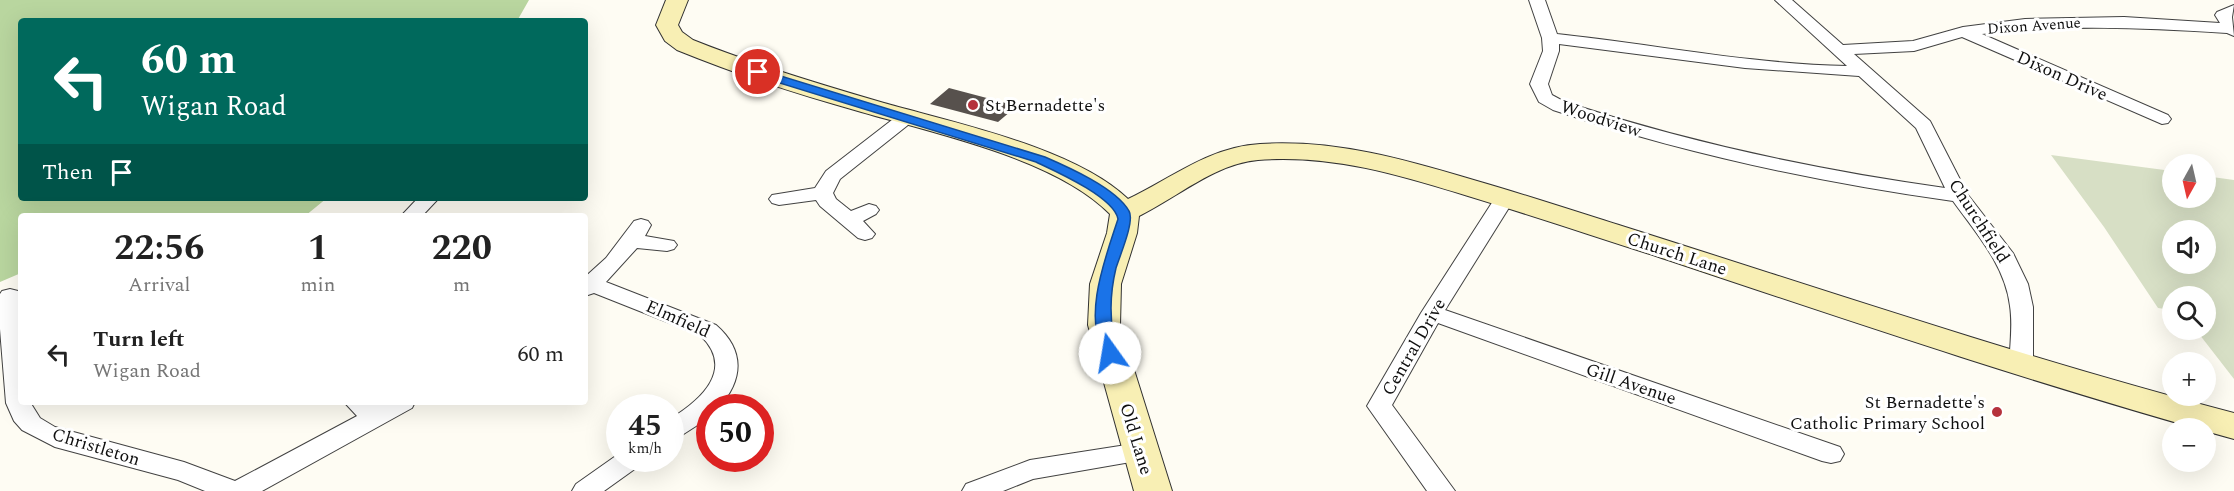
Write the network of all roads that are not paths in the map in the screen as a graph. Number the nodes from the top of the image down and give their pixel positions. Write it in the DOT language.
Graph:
graph roads {
  1 [pos="677,0"];
  2 [pos="1537,0"];
  3 [pos="1783,0"];
  4 [pos="2234,10"];
  5 [pos="2232,30"];
  6 [pos="1963,32"];
  7 [pos="1550,38"];
  8 [pos="1840,50"];
  9 [pos="1863,70"];
  10 [pos="907,117"];
  11 [pos="2162,118"];
  12 [pos="823,193"];
  13 [pos="1959,196"];
  14 [pos="1505,198"];
  15 [pos="779,199"];
  16 [pos="426,201"];
  17 [pos="869,210"];
  18 [pos="1124,212"];
  19 [pos="414,213"];
  20 [pos="849,220"];
  21 [pos="865,234"];
  22 [pos="668,245"];
  23 [pos="588,287"];
  24 [pos="7,312"];
  25 [pos="1432,313"];
  26 [pos="2021,366"];
  27 [pos="18,403"];
  28 [pos="19,405"];
  29 [pos="387,405"];
  30 [pos="366,409"];
  31 [pos="684,421"];
  32 [pos="2234,426"];
  33 [pos="1139,452"];
  34 [pos="1831,454"];
  35 [pos="612,472"];
  36 [pos="232,491"];
  37 [pos="240,491"];
  38 [pos="585,491"];
  39 [pos="975,491"];
  40 [pos="1153,491"];
  41 [pos="1442,491"];
  1 -- 10 [label="main road"];
  2 -- 7 [label="street"];
  3 -- 8 [label="street, Churchfield"];
  4 -- 5 [label="street"];
  5 -- 6 [label="street, Dixon Avenue"];
  6 -- 8 [label="street, Dixon Avenue"];
  6 -- 11 [label="street, Dixon Drive"];
  7 -- 9 [label="street"];
  7 -- 13 [label="street, Woodview"];
  8 -- 9 [label="street, Churchfield"];
  9 -- 13 [label="street, Churchfield"];
  10 -- 12 [label="street"];
  10 -- 18 [label="main road"];
  12 -- 15 [label="street"];
  12 -- 20 [label="street"];
  13 -- 26 [label="street, Churchfield"];
  14 -- 18 [label="main road, Church Lane"];
  14 -- 25 [label="street, Central Drive"];
  14 -- 26 [label="main road, Church Lane"];
  16 -- 19 [label="street"];
  17 -- 20 [label="street"];
  18 -- 33 [label="main road, Old Lane"];
  20 -- 21 [label="street"];
  22 -- 23 [label="street"];
  23 -- 31 [label="street, Elmfield"];
  24 -- 27 [label="street, Christleton"];
  25 -- 34 [label="street, Gill Avenue"];
  25 -- 41 [label="street, Central Drive"];
  26 -- 32 [label="main road, Church Lane"];
  28 -- 36 [label="street, Christleton"];
  29 -- 30 [label="street"];
  30 -- 37 [label="street"];
  33 -- 39 [label="street"];
  33 -- 40 [label="main road, Old Lane"];
  35 -- 38 [label="street"];
}
